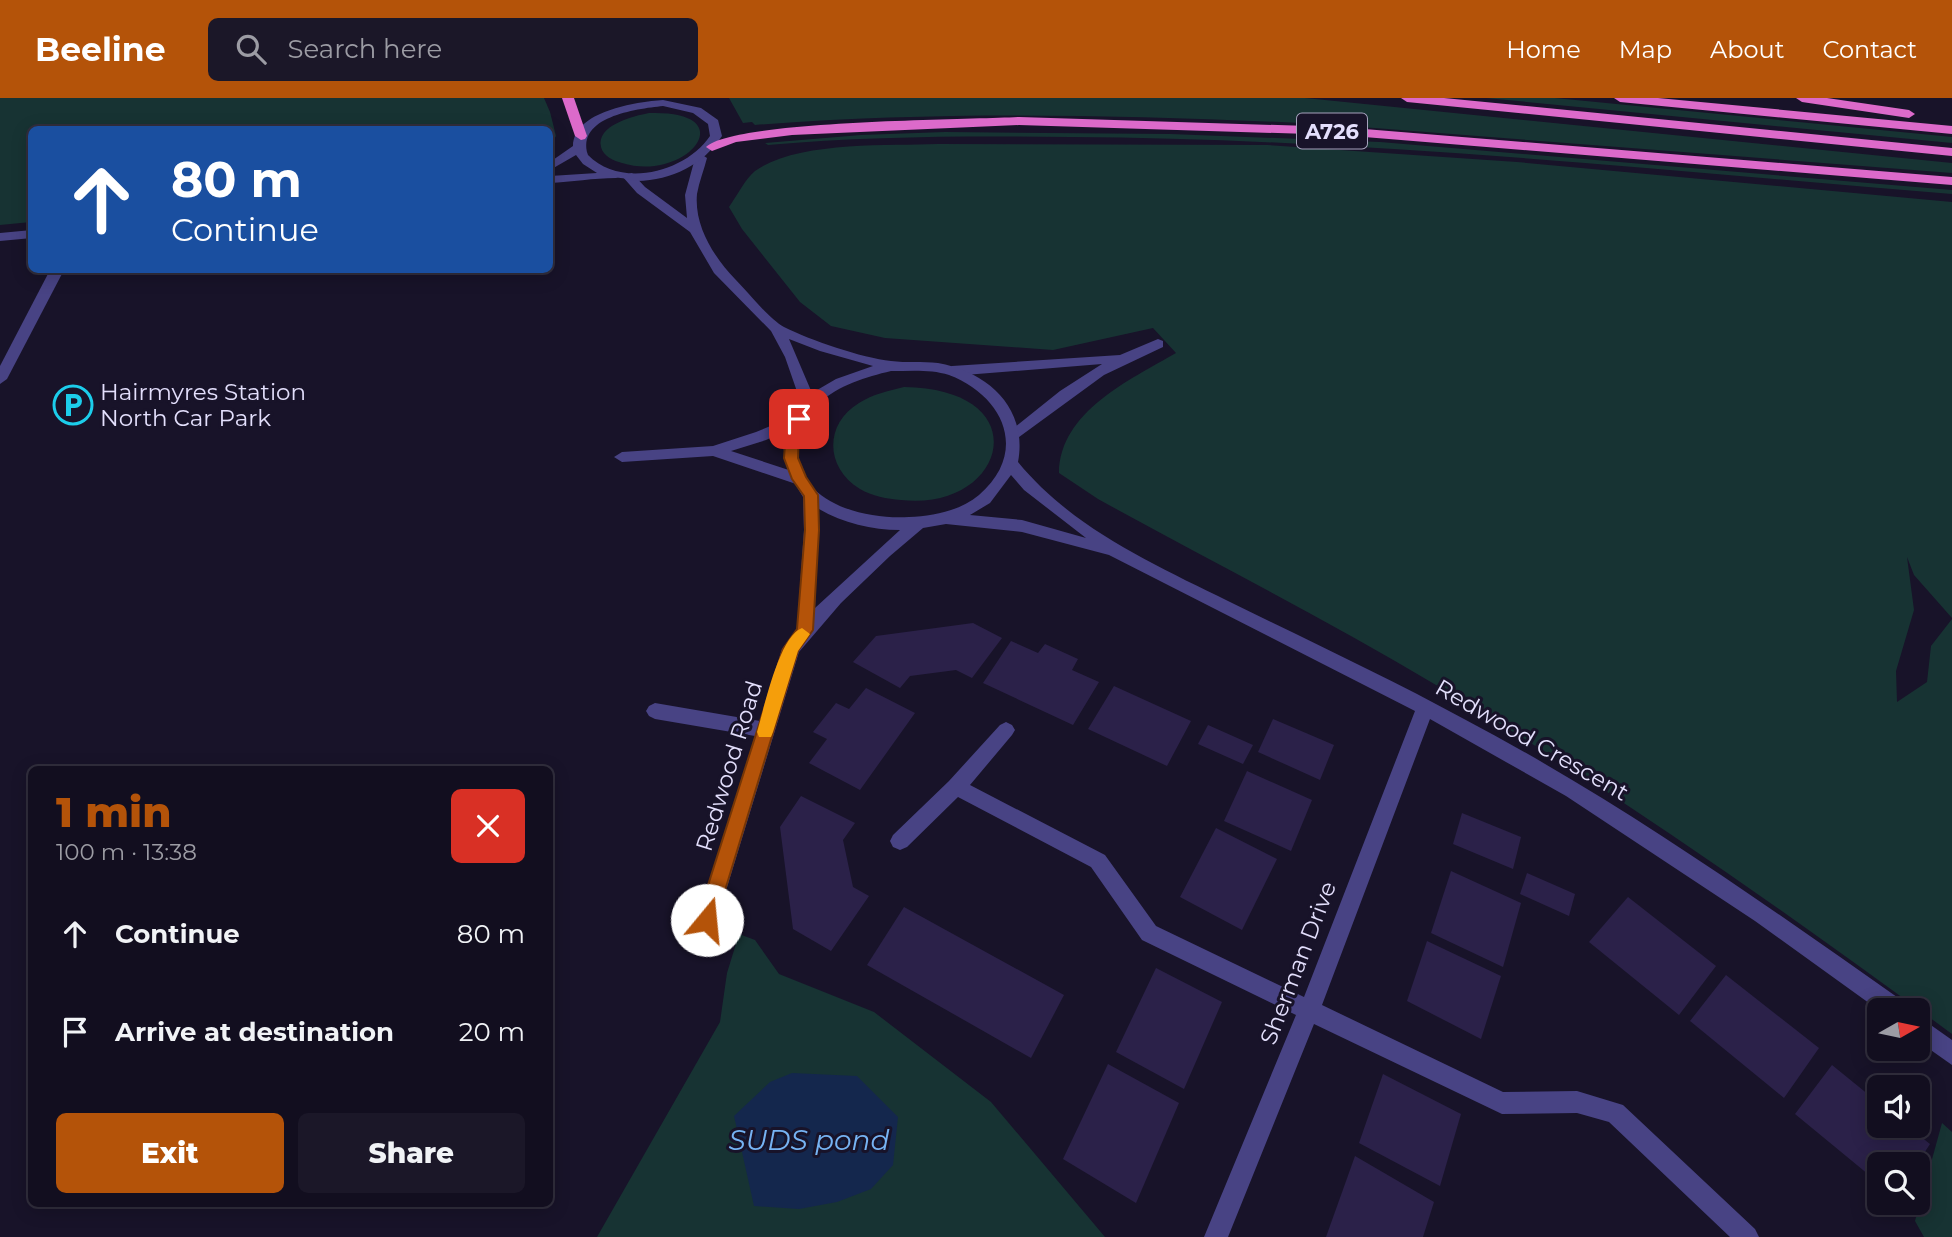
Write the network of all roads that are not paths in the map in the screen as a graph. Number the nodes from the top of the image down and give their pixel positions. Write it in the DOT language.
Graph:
graph roads {
  1 [pos="568,98"];
  2 [pos="649,98"];
  3 [pos="706,98"];
  4 [pos="1407,98"];
  5 [pos="1619,98"];
  6 [pos="1802,98"];
  7 [pos="633,105"];
  8 [pos="710,118"];
  9 [pos="1952,121"];
  10 [pos="1952,130"];
  11 [pos="580,142"];
  12 [pos="712,147"];
  13 [pos="1952,152"];
  14 [pos="701,158"];
  15 [pos="553,164"];
  16 [pos="614,174"];
  17 [pos="628,176"];
  18 [pos="553,180"];
  19 [pos="1952,181"];
  20 [pos="695,230"];
  21 [pos="28,234"];
  22 [pos="0,237"];
  23 [pos="55,273"];
  24 [pos="777,329"];
  25 [pos="1158,344"];
  26 [pos="1120,358"];
  27 [pos="891,366"];
  28 [pos="952,371"];
  29 [pos="0,379"];
  30 [pos="809,404"];
  31 [pos="799,419"];
  32 [pos="1015,436"];
  33 [pos="714,451"];
  34 [pos="622,457"];
  35 [pos="1011,464"];
  36 [pos="799,479"];
  37 [pos="811,495"];
  38 [pos="946,519"];
  39 [pos="919,523"];
  40 [pos="1119,554"];
  41 [pos="805,630"];
  42 [pos="1425,708"];
  43 [pos="655,711"];
  44 [pos="765,730"];
  45 [pos="1006,730"];
  46 [pos="956,787"];
  47 [pos="900,841"];
  48 [pos="707,920"];
  49 [pos="1879,998"];
  50 [pos="1310,1008"];
  51 [pos="1930,1037"];
  52 [pos="1952,1054"];
  53 [pos="1216,1237"];
  54 [pos="1747,1237"];
  1 -- 11 [label="highway"];
  2 -- 7 [label="street"];
  3 -- 8 [label="street"];
  4 -- 13 [label="highway"];
  5 -- 10 [label="highway"];
  6 -- 9 [label="highway"];
  7 -- 8 [label="street"];
  7 -- 11 [label="street"];
  8 -- 12 [label="street"];
  11 -- 15 [label="street"];
  11 -- 16 [label="street"];
  12 -- 14 [label="street"];
  12 -- 19 [label="highway, A726"];
  14 -- 17 [label="street"];
  14 -- 20 [label="street"];
  16 -- 17 [label="street"];
  16 -- 18 [label="street"];
  17 -- 20 [label="street"];
  20 -- 24 [label="street"];
  21 -- 22 [label="street"];
  23 -- 29 [label="street"];
  24 -- 27 [label="street"];
  24 -- 30 [label="street"];
  25 -- 26 [label="street"];
  26 -- 28 [label="street"];
  26 -- 32 [label="street"];
  27 -- 28 [label="street"];
  27 -- 30 [label="street"];
  28 -- 32 [label="street"];
  30 -- 31 [label="street"];
  31 -- 33 [label="street"];
  31 -- 36 [label="street"];
  32 -- 35 [label="street"];
  33 -- 34 [label="street"];
  33 -- 36 [label="street"];
  35 -- 38 [label="street"];
  35 -- 40 [label="street, Redwood Crescent"];
  36 -- 37 [label="street"];
  37 -- 39 [label="street"];
  37 -- 41 [label="street, Redwood Road"];
  38 -- 39 [label="street"];
  38 -- 40 [label="street, Redwood Crescent"];
  39 -- 41 [label="street, Redwood Road"];
  40 -- 42 [label="street, Redwood Crescent"];
  41 -- 44 [label="street, Redwood Road"];
  42 -- 49 [label="street, Redwood Crescent"];
  42 -- 50 [label="street, Sherman Drive"];
  43 -- 44 [label="street"];
  44 -- 48 [label="street, Redwood Road"];
  45 -- 46 [label="street"];
  46 -- 47 [label="street"];
  46 -- 50 [label="street"];
  50 -- 53 [label="street, Sherman Drive"];
  50 -- 54 [label="street"];
  51 -- 52 [label="street"];
}
